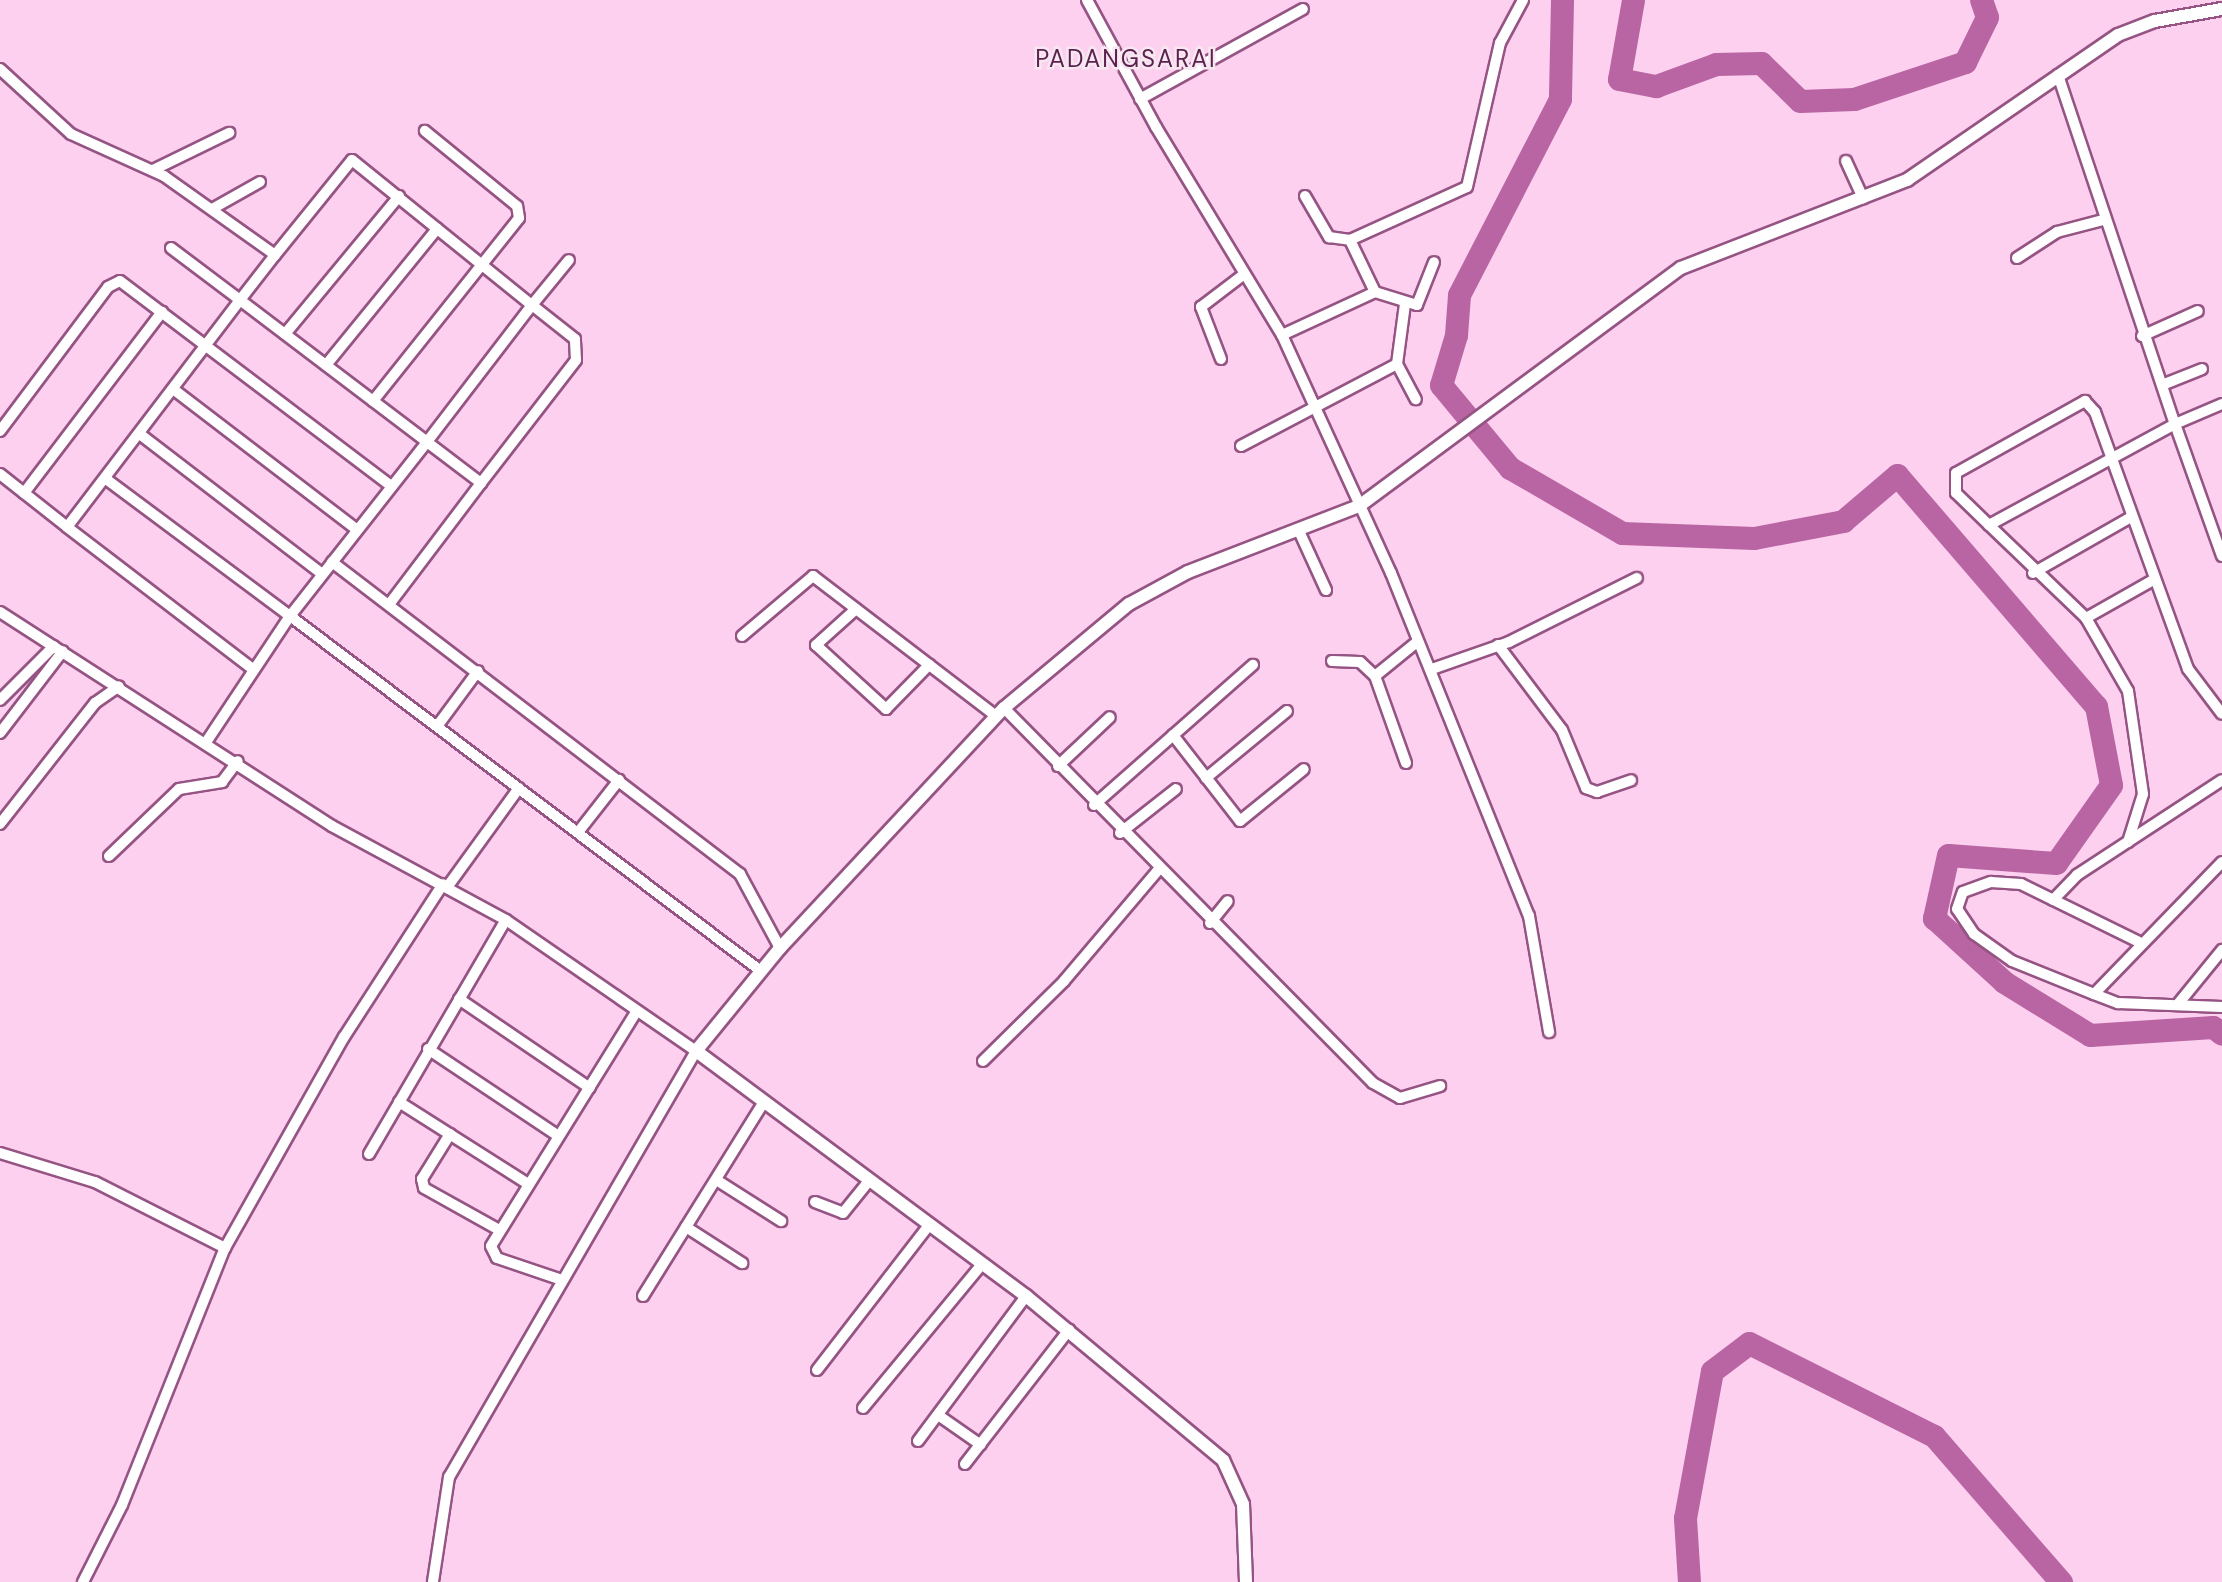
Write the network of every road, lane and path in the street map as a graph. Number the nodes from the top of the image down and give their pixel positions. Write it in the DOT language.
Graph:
graph roads {
  1 [pos="1087,0"];
  2 [pos="1523,0"];
  3 [pos="1303,9"];
  4 [pos="2222,9"];
  5 [pos="0,69"];
  6 [pos="2058,75"];
  7 [pos="1140,99"];
  8 [pos="425,131"];
  9 [pos="229,133"];
  10 [pos="1846,161"];
  11 [pos="153,170"];
  12 [pos="260,182"];
  13 [pos="399,196"];
  14 [pos="1305,196"];
  15 [pos="1863,198"];
  16 [pos="212,209"];
  17 [pos="2103,220"];
  18 [pos="437,229"];
  19 [pos="1350,240"];
  20 [pos="172,248"];
  21 [pos="275,255"];
  22 [pos="2017,258"];
  23 [pos="569,260"];
  24 [pos="482,262"];
  25 [pos="1434,262"];
  26 [pos="1243,275"];
  27 [pos="1376,292"];
  28 [pos="240,300"];
  29 [pos="1405,304"];
  30 [pos="531,305"];
  31 [pos="2198,311"];
  32 [pos="162,312"];
  33 [pos="285,334"];
  34 [pos="1282,335"];
  35 [pos="2142,336"];
  36 [pos="205,345"];
  37 [pos="1221,359"];
  38 [pos="1397,364"];
  39 [pos="326,365"];
  40 [pos="2202,369"];
  41 [pos="2162,385"];
  42 [pos="173,389"];
  43 [pos="1416,399"];
  44 [pos="373,401"];
  45 [pos="2222,404"];
  46 [pos="1311,406"];
  47 [pos="2175,424"];
  48 [pos="0,431"];
  49 [pos="141,435"];
  50 [pos="427,442"];
  51 [pos="1241,446"];
  52 [pos="2109,458"];
  53 [pos="0,474"];
  54 [pos="106,479"];
  55 [pos="481,483"];
  56 [pos="391,486"];
  57 [pos="24,493"];
  58 [pos="1359,506"];
  59 [pos="2131,517"];
  60 [pos="1989,525"];
  61 [pos="66,527"];
  62 [pos="356,529"];
  63 [pos="1299,531"];
  64 [pos="2222,556"];
  65 [pos="332,562"];
  66 [pos="2033,573"];
  67 [pos="322,574"];
  68 [pos="1637,578"];
  69 [pos="2155,579"];
  70 [pos="1326,590"];
  71 [pos="391,602"];
  72 [pos="856,609"];
  73 [pos="0,612"];
  74 [pos="290,616"];
  75 [pos="2086,618"];
  76 [pos="741,636"];
  77 [pos="1419,641"];
  78 [pos="1498,645"];
  79 [pos="59,648"];
  80 [pos="1332,661"];
  81 [pos="929,664"];
  82 [pos="1253,665"];
  83 [pos="1432,669"];
  84 [pos="254,670"];
  85 [pos="478,671"];
  86 [pos="1375,676"];
  87 [pos="119,686"];
  88 [pos="0,699"];
  89 [pos="1287,711"];
  90 [pos="1000,712"];
  91 [pos="2222,714"];
  92 [pos="1110,717"];
  93 [pos="438,724"];
  94 [pos="0,733"];
  95 [pos="1172,735"];
  96 [pos="207,741"];
  97 [pos="238,761"];
  98 [pos="1406,763"];
  99 [pos="1058,766"];
  100 [pos="1304,769"];
  101 [pos="1206,778"];
  102 [pos="619,780"];
  103 [pos="1631,780"];
  104 [pos="2222,780"];
  105 [pos="519,789"];
  106 [pos="1176,789"];
  107 [pos="1094,804"];
  108 [pos="0,824"];
  109 [pos="579,831"];
  110 [pos="1120,833"];
  111 [pos="2128,842"];
  112 [pos="109,856"];
  113 [pos="2222,862"];
  114 [pos="1158,870"];
  115 [pos="446,885"];
  116 [pos="2053,900"];
  117 [pos="1228,901"];
  118 [pos="506,920"];
  119 [pos="1210,923"];
  120 [pos="2139,942"];
  121 [pos="780,948"];
  122 [pos="2222,950"];
  123 [pos="761,971"];
  124 [pos="2094,994"];
  125 [pos="459,999"];
  126 [pos="2178,1004"];
  127 [pos="2222,1007"];
  128 [pos="636,1012"];
  129 [pos="1549,1032"];
  130 [pos="428,1049"];
  131 [pos="696,1051"];
  132 [pos="983,1061"];
  133 [pos="1440,1086"];
  134 [pos="590,1088"];
  135 [pos="399,1102"];
  136 [pos="762,1103"];
  137 [pos="450,1134"];
  138 [pos="557,1135"];
  139 [pos="0,1153"];
  140 [pos="369,1154"];
  141 [pos="718,1181"];
  142 [pos="868,1182"];
  143 [pos="528,1184"];
  144 [pos="815,1202"];
  145 [pos="781,1221"];
  146 [pos="929,1225"];
  147 [pos="686,1227"];
  148 [pos="499,1230"];
  149 [pos="225,1248"];
  150 [pos="742,1263"];
  151 [pos="982,1264"];
  152 [pos="562,1280"];
  153 [pos="643,1296"];
  154 [pos="1026,1296"];
  155 [pos="1069,1330"];
  156 [pos="817,1370"];
  157 [pos="863,1408"];
  158 [pos="938,1415"];
  159 [pos="918,1441"];
  160 [pos="981,1445"];
  161 [pos="965,1464"];
  162 [pos="83,1582"];
  163 [pos="433,1582"];
  164 [pos="1246,1582"];
  1 -- 7 [label="street"];
  2 -- 19 [label="street"];
  3 -- 7 [label="street"];
  4 -- 6 [label="street"];
  5 -- 11 [label="street"];
  6 -- 15 [label="street"];
  6 -- 17 [label="street"];
  7 -- 26 [label="street"];
  8 -- 24 [label="street"];
  9 -- 11 [label="street"];
  10 -- 15 [label="street"];
  11 -- 16 [label="street"];
  12 -- 16 [label="street"];
  13 -- 18 [label="street"];
  13 -- 21 [label="street"];
  13 -- 33 [label="street"];
  14 -- 19 [label="street"];
  15 -- 58 [label="street"];
  16 -- 21 [label="street"];
  17 -- 22 [label="street"];
  17 -- 35 [label="street"];
  18 -- 24 [label="street"];
  18 -- 39 [label="street"];
  19 -- 27 [label="street"];
  20 -- 28 [label="street"];
  21 -- 28 [label="street"];
  23 -- 30 [label="street"];
  24 -- 30 [label="street"];
  24 -- 44 [label="street"];
  25 -- 29 [label="street"];
  26 -- 34 [label="street"];
  26 -- 37 [label="street"];
  27 -- 29 [label="street"];
  27 -- 34 [label="street"];
  28 -- 33 [label="street"];
  28 -- 36 [label="street"];
  29 -- 38 [label="street"];
  30 -- 50 [label="street"];
  30 -- 55 [label="street"];
  31 -- 35 [label="street"];
  32 -- 36 [label="street"];
  32 -- 48 [label="street"];
  32 -- 57 [label="street"];
  33 -- 39 [label="street"];
  34 -- 46 [label="street"];
  35 -- 41 [label="street"];
  36 -- 42 [label="street"];
  36 -- 56 [label="street"];
  38 -- 43 [label="street"];
  38 -- 46 [label="street"];
  39 -- 44 [label="street"];
  40 -- 41 [label="street"];
  41 -- 47 [label="street"];
  42 -- 49 [label="street"];
  42 -- 62 [label="street"];
  44 -- 50 [label="street"];
  45 -- 47 [label="street"];
  46 -- 51 [label="street"];
  46 -- 58 [label="street"];
  47 -- 52 [label="street"];
  47 -- 64 [label="street"];
  49 -- 54 [label="street"];
  49 -- 67 [label="street"];
  50 -- 55 [label="street"];
  50 -- 56 [label="street"];
  52 -- 59 [label="street"];
  52 -- 60 [label="street"];
  52 -- 60 [label="street"];
  53 -- 57 [label="street"];
  54 -- 61 [label="street"];
  54 -- 74 [label="street"];
  55 -- 71 [label="street"];
  56 -- 62 [label="street"];
  57 -- 61 [label="street"];
  58 -- 63 [label="street"];
  58 -- 77 [label="street"];
  59 -- 66 [label="street"];
  59 -- 69 [label="street"];
  60 -- 66 [label="street"];
  61 -- 84 [label="street"];
  62 -- 65 [label="street"];
  63 -- 70 [label="street"];
  63 -- 90 [label="street"];
  65 -- 67 [label="street"];
  65 -- 71 [label="street"];
  66 -- 75 [label="street"];
  67 -- 74 [label="street"];
  68 -- 78 [label="street"];
  69 -- 75 [label="street"];
  69 -- 91 [label="street"];
  71 -- 85 [label="street"];
  72 -- 76 [label="street"];
  72 -- 81 [label="street"];
  72 -- 81 [label="street"];
  73 -- 79 [label="street"];
  74 -- 84 [label="street"];
  74 -- 93 [label="street"];
  75 -- 111 [label="street"];
  77 -- 83 [label="street"];
  77 -- 86 [label="street"];
  78 -- 83 [label="street"];
  78 -- 103 [label="street"];
  79 -- 87 [label="street"];
  79 -- 88 [label="street"];
  79 -- 94 [label="street"];
  80 -- 86 [label="street"];
  81 -- 90 [label="street"];
  82 -- 95 [label="street"];
  83 -- 129 [label="street"];
  84 -- 96 [label="street"];
  85 -- 93 [label="street"];
  85 -- 102 [label="street"];
  86 -- 98 [label="street"];
  87 -- 96 [label="street"];
  87 -- 108 [label="street"];
  89 -- 101 [label="street"];
  90 -- 99 [label="street"];
  90 -- 121 [label="street"];
  92 -- 99 [label="street"];
  93 -- 105 [label="street"];
  95 -- 101 [label="street"];
  95 -- 107 [label="street"];
  96 -- 97 [label="street"];
  97 -- 112 [label="street"];
  97 -- 115 [label="street"];
  99 -- 107 [label="street"];
  100 -- 101 [label="street"];
  102 -- 109 [label="street"];
  102 -- 121 [label="street"];
  104 -- 111 [label="street"];
  105 -- 109 [label="street"];
  105 -- 115 [label="street"];
  106 -- 110 [label="street"];
  107 -- 110 [label="street"];
  109 -- 123 [label="street"];
  110 -- 114 [label="street"];
  111 -- 116 [label="street"];
  113 -- 120 [label="street"];
  114 -- 119 [label="street"];
  114 -- 132 [label="street"];
  115 -- 118 [label="street"];
  115 -- 149 [label="street"];
  116 -- 120 [label="street"];
  116 -- 124 [label="street"];
  117 -- 119 [label="street"];
  118 -- 125 [label="street"];
  118 -- 128 [label="street"];
  119 -- 133 [label="street"];
  120 -- 124 [label="street"];
  121 -- 123 [label="street"];
  122 -- 126 [label="street"];
  123 -- 131 [label="street"];
  124 -- 126 [label="street"];
  125 -- 130 [label="street"];
  125 -- 134 [label="street"];
  126 -- 127 [label="street"];
  128 -- 131 [label="street"];
  128 -- 134 [label="street"];
  130 -- 135 [label="street"];
  130 -- 138 [label="street"];
  131 -- 136 [label="street"];
  131 -- 152 [label="street"];
  134 -- 138 [label="street"];
  135 -- 137 [label="street"];
  135 -- 140 [label="street"];
  136 -- 141 [label="street"];
  136 -- 142 [label="street"];
  137 -- 143 [label="street"];
  137 -- 148 [label="street"];
  138 -- 143 [label="street"];
  139 -- 149 [label="street"];
  141 -- 145 [label="street"];
  141 -- 147 [label="street"];
  142 -- 144 [label="street"];
  142 -- 146 [label="street"];
  143 -- 148 [label="street"];
  146 -- 151 [label="street"];
  146 -- 156 [label="street"];
  147 -- 150 [label="street"];
  147 -- 153 [label="street"];
  148 -- 152 [label="street"];
  149 -- 162 [label="street"];
  151 -- 154 [label="street"];
  151 -- 157 [label="street"];
  152 -- 163 [label="street"];
  154 -- 155 [label="street"];
  154 -- 158 [label="street"];
  155 -- 160 [label="street"];
  155 -- 164 [label="street"];
  158 -- 159 [label="street"];
  158 -- 160 [label="street"];
  160 -- 161 [label="street"];
}
